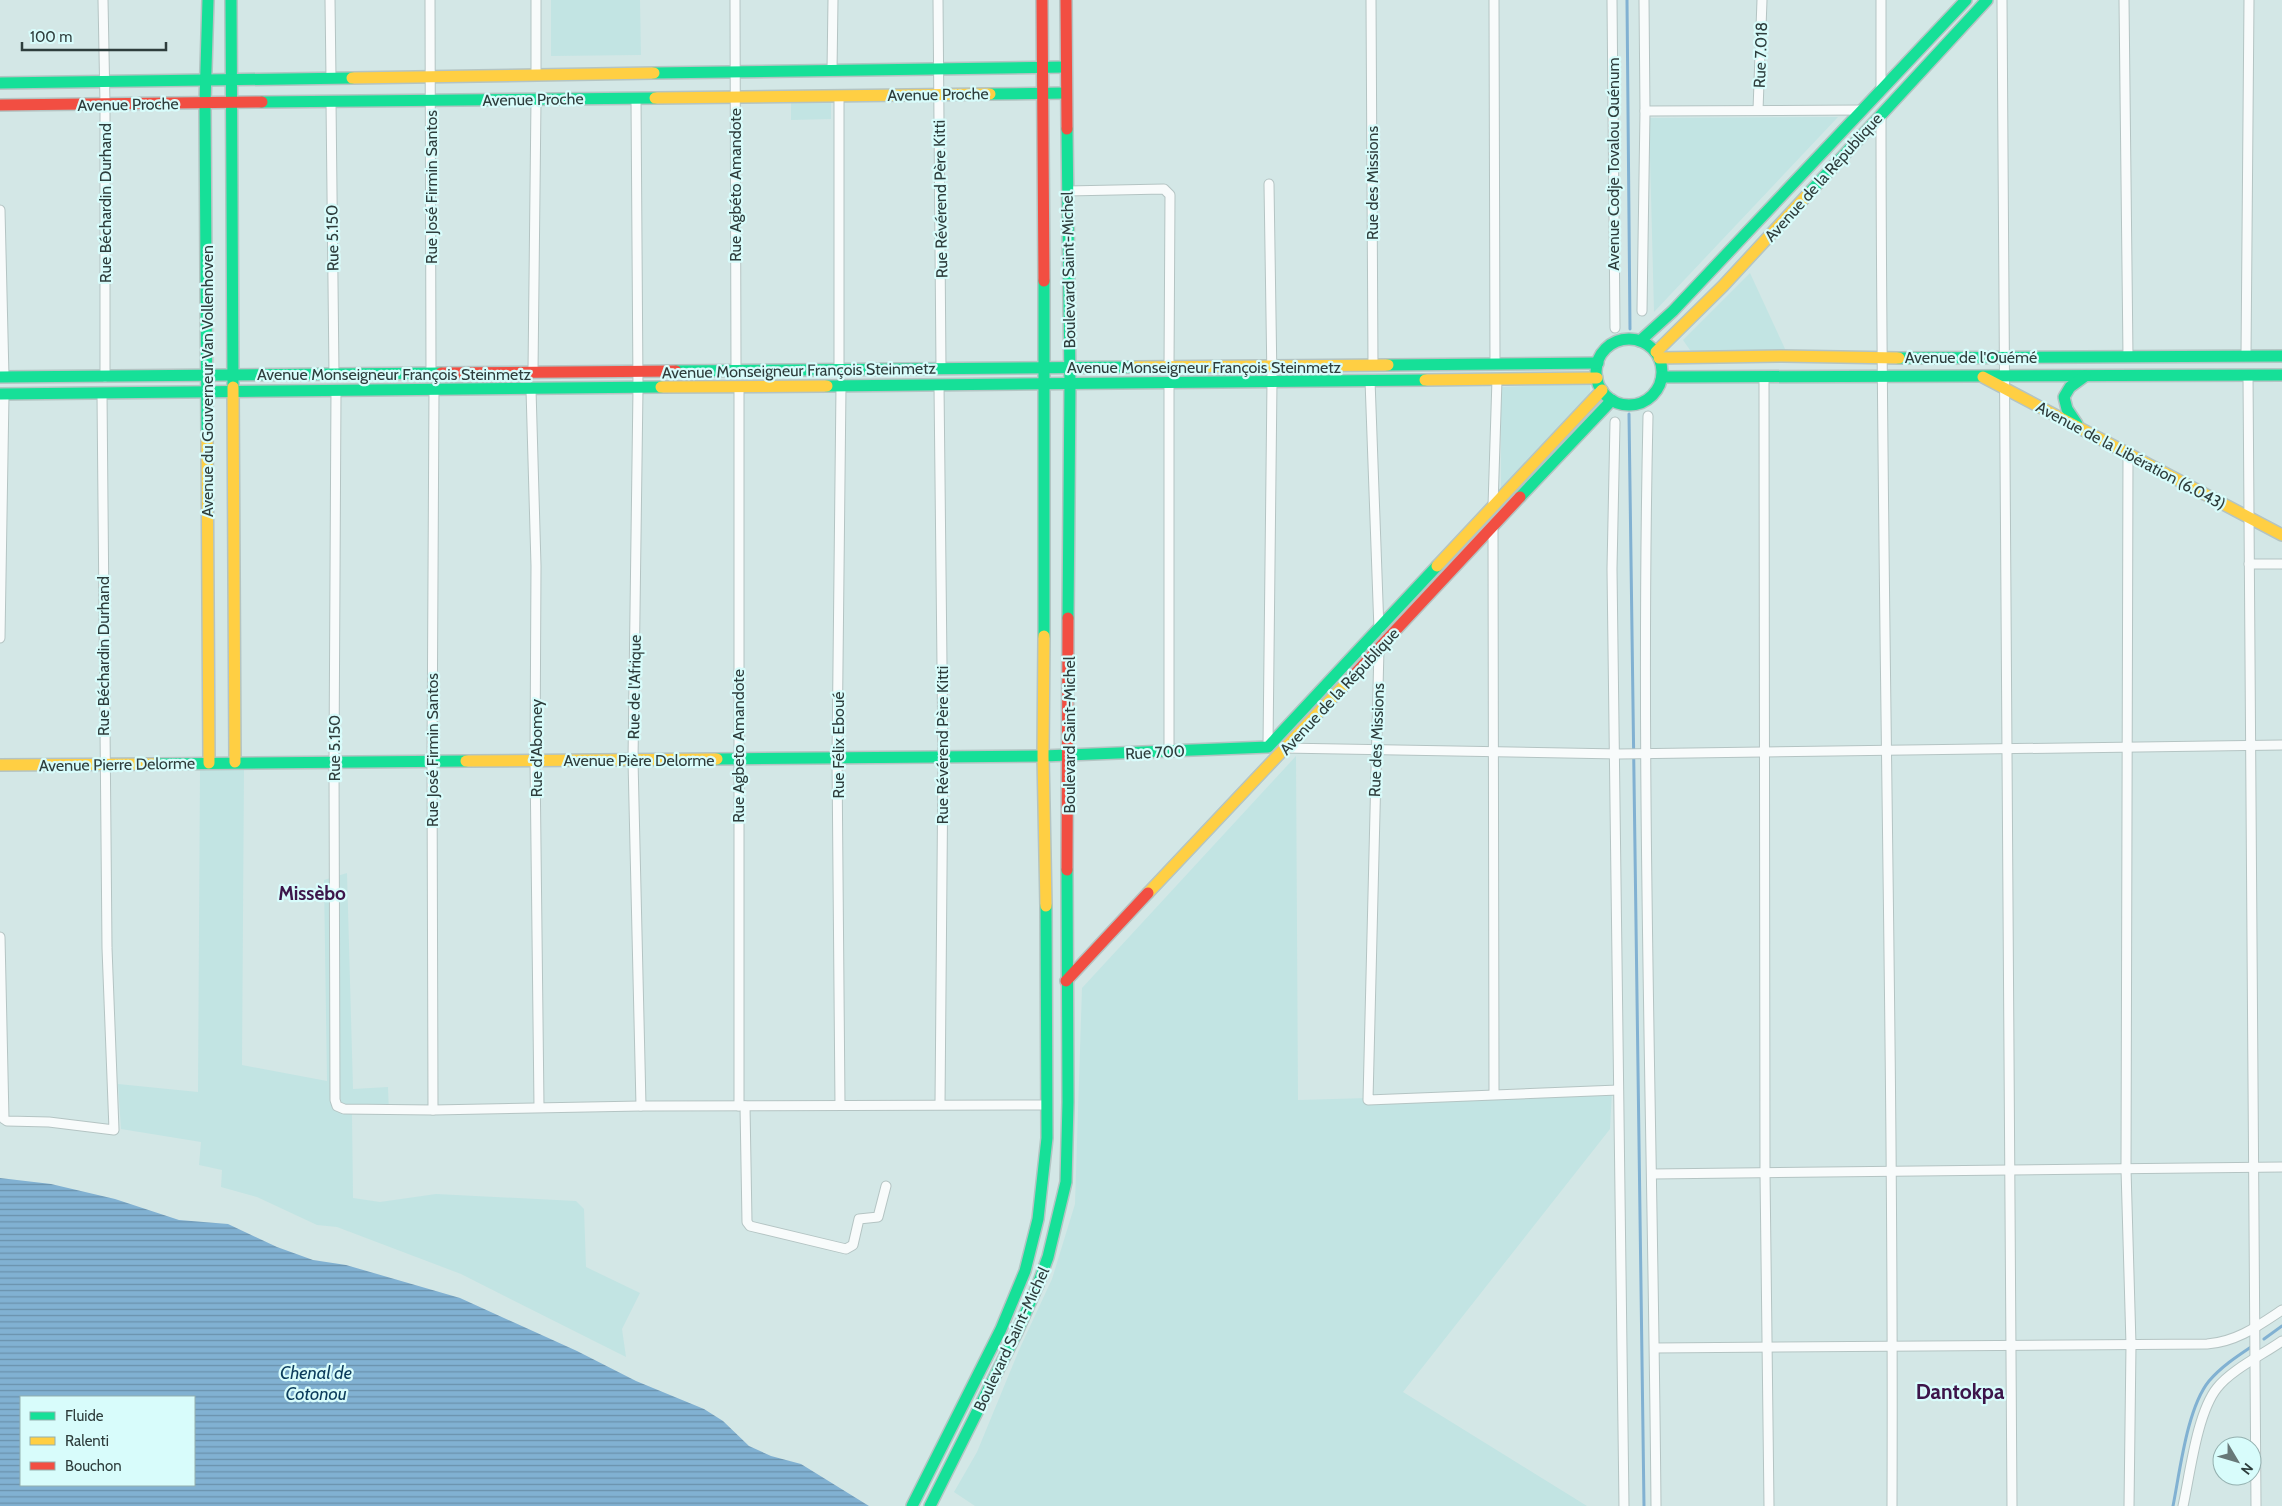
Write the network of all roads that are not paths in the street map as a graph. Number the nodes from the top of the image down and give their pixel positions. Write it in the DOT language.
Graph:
graph roads {
  1 [pos="103,0"];
  2 [pos="208,0"];
  3 [pos="231,0"];
  4 [pos="330,0"];
  5 [pos="430,0"];
  6 [pos="536,0"];
  7 [pos="735,0"];
  8 [pos="833,0"];
  9 [pos="938,0"];
  10 [pos="1042,0"];
  11 [pos="1066,0"];
  12 [pos="1371,0"];
  13 [pos="1494,0"];
  14 [pos="1612,0"];
  15 [pos="1644,0"];
  16 [pos="1762,0"];
  17 [pos="1881,0"];
  18 [pos="1966,0"];
  19 [pos="1987,0"];
  20 [pos="2002,0"];
  21 [pos="2124,0"];
  22 [pos="2249,0"];
  23 [pos="1042,67"];
  24 [pos="1066,67"];
  25 [pos="938,69"];
  26 [pos="832,71"];
  27 [pos="735,72"];
  28 [pos="536,75"];
  29 [pos="430,77"];
  30 [pos="331,78"];
  31 [pos="206,80"];
  32 [pos="231,80"];
  33 [pos="104,82"];
  34 [pos="0,84"];
  35 [pos="1881,91"];
  36 [pos="1043,93"];
  37 [pos="1066,93"];
  38 [pos="939,94"];
  39 [pos="735,96"];
  40 [pos="839,96"];
  41 [pos="636,98"];
  42 [pos="430,100"];
  43 [pos="536,100"];
  44 [pos="330,101"];
  45 [pos="230,102"];
  46 [pos="206,103"];
  47 [pos="105,104"];
  48 [pos="0,105"];
  49 [pos="1758,110"];
  50 [pos="1862,110"];
  51 [pos="1645,111"];
  52 [pos="1881,113"];
  53 [pos="1269,184"];
  54 [pos="1067,191"];
  55 [pos="0,210"];
  56 [pos="1642,311"];
  57 [pos="1615,328"];
  58 [pos="1640,341"];
  59 [pos="1658,355"];
  60 [pos="2246,356"];
  61 [pos="2282,356"];
  62 [pos="2005,357"];
  63 [pos="2128,357"];
  64 [pos="1881,358"];
  65 [pos="1598,363"];
  66 [pos="1496,364"];
  67 [pos="1373,365"];
  68 [pos="1272,366"];
  69 [pos="1169,367"];
  70 [pos="1045,368"];
  71 [pos="1069,368"];
  72 [pos="941,369"];
  73 [pos="839,370"];
  74 [pos="736,371"];
  75 [pos="533,372"];
  76 [pos="638,372"];
  77 [pos="431,373"];
  78 [pos="334,374"];
  79 [pos="208,375"];
  80 [pos="231,375"];
  81 [pos="2248,375"];
  82 [pos="2282,375"];
  83 [pos="105,376"];
  84 [pos="1662,376"];
  85 [pos="1764,376"];
  86 [pos="1882,376"];
  87 [pos="1980,376"];
  88 [pos="2005,376"];
  89 [pos="2085,376"];
  90 [pos="2,377"];
  91 [pos="1597,378"];
  92 [pos="1497,379"];
  93 [pos="1370,380"];
  94 [pos="1272,381"];
  95 [pos="1169,382"];
  96 [pos="1070,383"];
  97 [pos="939,384"];
  98 [pos="1045,384"];
  99 [pos="841,386"];
  100 [pos="739,387"];
  101 [pos="638,388"];
  102 [pos="531,389"];
  103 [pos="2005,389"];
  104 [pos="434,390"];
  105 [pos="1602,390"];
  106 [pos="336,391"];
  107 [pos="208,392"];
  108 [pos="232,392"];
  109 [pos="102,393"];
  110 [pos="2,394"];
  111 [pos="1612,400"];
  112 [pos="1648,416"];
  113 [pos="1616,422"];
  114 [pos="2082,429"];
  115 [pos="2128,454"];
  116 [pos="1493,506"];
  117 [pos="2249,517"];
  118 [pos="1493,527"];
  119 [pos="2282,535"];
  120 [pos="2249,564"];
  121 [pos="2282,564"];
  122 [pos="1379,629"];
  123 [pos="0,638"];
  124 [pos="1379,648"];
  125 [pos="2250,745"];
  126 [pos="2282,745"];
  127 [pos="1268,747"];
  128 [pos="2126,747"];
  129 [pos="1286,748"];
  130 [pos="2007,749"];
  131 [pos="1375,750"];
  132 [pos="1888,750"];
  133 [pos="1169,752"];
  134 [pos="1493,752"];
  135 [pos="1765,752"];
  136 [pos="1617,754"];
  137 [pos="1643,754"];
  138 [pos="1043,756"];
  139 [pos="1069,756"];
  140 [pos="837,758"];
  141 [pos="943,758"];
  142 [pos="738,759"];
  143 [pos="535,760"];
  144 [pos="634,760"];
  145 [pos="334,761"];
  146 [pos="432,761"];
  147 [pos="235,762"];
  148 [pos="209,763"];
  149 [pos="104,764"];
  150 [pos="0,765"];
  151 [pos="0,937"];
  152 [pos="1066,981"];
  153 [pos="1618,1090"];
  154 [pos="1494,1094"];
  155 [pos="940,1104"];
  156 [pos="840,1105"];
  157 [pos="1047,1105"];
  158 [pos="641,1106"];
  159 [pos="742,1106"];
  160 [pos="539,1108"];
  161 [pos="433,1110"];
  162 [pos="2252,1168"];
  163 [pos="2282,1168"];
  164 [pos="2126,1169"];
  165 [pos="2010,1170"];
  166 [pos="1890,1172"];
  167 [pos="1765,1173"];
  168 [pos="1652,1174"];
  169 [pos="886,1186"];
  170 [pos="2282,1310"];
  171 [pos="2256,1330"];
  172 [pos="2282,1341"];
  173 [pos="2012,1345"];
  174 [pos="2131,1345"];
  175 [pos="1893,1346"];
  176 [pos="1766,1347"];
  177 [pos="1655,1348"];
  178 [pos="2256,1357"];
  179 [pos="912,1506"];
  180 [pos="930,1506"];
  181 [pos="1624,1506"];
  182 [pos="1656,1506"];
  183 [pos="1769,1506"];
  184 [pos="1892,1506"];
  185 [pos="2012,1506"];
  186 [pos="2129,1506"];
  187 [pos="2183,1506"];
  188 [pos="2256,1506"];
  1 -- 33 [label="street, Rue Béchardin Durhand"];
  2 -- 31 [label="main road, Avenue du Gouverneur Van Vollenhoven"];
  3 -- 32 [label="main road, Avenue du Gouverneur Van Vollenhoven"];
  4 -- 30 [label="street"];
  5 -- 29 [label="street, Rue José Firmin Santos"];
  6 -- 28 [label="street"];
  7 -- 27 [label="street, Rue Agbéto Amandote"];
  8 -- 26 [label="street"];
  9 -- 25 [label="street, Rue Révérend Père Kitti"];
  10 -- 23 [label="main road, Boulevard Saint-Michel"];
  11 -- 24 [label="main road, Boulevard Saint-Michel"];
  12 -- 67 [label="street, Rue des Missions"];
  13 -- 66 [label="street"];
  14 -- 57 [label="street, Avenue Codje Tovalou Quénum"];
  15 -- 51 [label="street, Avenue Codje Tovalou Quénum"];
  16 -- 49 [label="street, Rue 7.018"];
  17 -- 35 [label="street"];
  18 -- 35 [label="main road, Avenue de la République"];
  19 -- 52 [label="main road, Avenue de la République"];
  20 -- 62 [label="street"];
  21 -- 63 [label="street"];
  22 -- 60 [label="street"];
  23 -- 24 [label="main road, Avenue Proche"];
  23 -- 25 [label="main road, Avenue Proche"];
  23 -- 36 [label="main road, Boulevard Saint-Michel"];
  24 -- 37 [label="main road, Boulevard Saint-Michel"];
  25 -- 26 [label="main road, Avenue Proche"];
  25 -- 38 [label="street, Rue Révérend Père Kitti"];
  26 -- 27 [label="main road, Avenue Proche"];
  27 -- 28 [label="main road, Avenue Proche"];
  27 -- 39 [label="street, Rue Agbéto Amandote"];
  28 -- 29 [label="main road, Avenue Proche"];
  29 -- 30 [label="main road, Avenue Proche"];
  29 -- 42 [label="street, Rue José Firmin Santos"];
  30 -- 32 [label="main road, Avenue Proche"];
  31 -- 32 [label="main road, Avenue Proche"];
  31 -- 33 [label="main road, Avenue Proche"];
  31 -- 46 [label="main road, Avenue du Gouverneur Van Vollenhoven"];
  32 -- 45 [label="main road, Avenue du Gouverneur Van Vollenhoven"];
  33 -- 34 [label="main road, Avenue Proche"];
  33 -- 47 [label="street, Rue Béchardin Durhand"];
  35 -- 50 [label="main road, Avenue de la République"];
  36 -- 37 [label="main road, Avenue Proche"];
  36 -- 38 [label="main road, Avenue Proche"];
  36 -- 70 [label="main road, Boulevard Saint-Michel"];
  37 -- 54 [label="main road, Boulevard Saint-Michel"];
  38 -- 40 [label="main road, Avenue Proche"];
  38 -- 72 [label="street, Rue Révérend Père Kitti"];
  39 -- 40 [label="main road, Avenue Proche"];
  39 -- 41 [label="main road, Avenue Proche"];
  39 -- 74 [label="street, Rue Agbéto Amandote"];
  40 -- 73 [label="street"];
  41 -- 43 [label="main road, Avenue Proche"];
  41 -- 76 [label="street, Rue de l'Afrique"];
  42 -- 43 [label="main road, Avenue Proche"];
  42 -- 44 [label="main road, Avenue Proche"];
  42 -- 77 [label="street, Rue José Firmin Santos"];
  43 -- 75 [label="street"];
  44 -- 45 [label="main road, Avenue Proche"];
  44 -- 78 [label="street, Rue 5.150"];
  45 -- 46 [label="main road, Avenue Proche"];
  45 -- 80 [label="main road, Avenue du Gouverneur Van Vollenhoven"];
  46 -- 47 [label="main road, Avenue Proche"];
  46 -- 79 [label="main road, Avenue du Gouverneur Van Vollenhoven"];
  47 -- 48 [label="main road, Avenue Proche"];
  47 -- 83 [label="street, Rue Béchardin Durhand"];
  49 -- 50 [label="street"];
  49 -- 51 [label="street"];
  50 -- 58 [label="main road, Avenue de la République"];
  51 -- 56 [label="street, Avenue Codje Tovalou Quénum"];
  52 -- 59 [label="main road, Avenue de la République"];
  52 -- 64 [label="street"];
  53 -- 68 [label="street"];
  54 -- 69 [label="street"];
  54 -- 71 [label="main road, Boulevard Saint-Michel"];
  55 -- 90 [label="street"];
  58 -- 59 [label="main road"];
  58 -- 65 [label="main road"];
  59 -- 64 [label="main road, Avenue de l'Ouémé"];
  59 -- 84 [label="main road"];
  60 -- 61 [label="main road, Avenue de l'Ouémé"];
  60 -- 63 [label="main road, Avenue de l'Ouémé"];
  62 -- 63 [label="main road, Avenue de l'Ouémé"];
  62 -- 64 [label="main road, Avenue de l'Ouémé"];
  62 -- 88 [label="street"];
  64 -- 86 [label="street"];
  65 -- 66 [label="main road, Avenue Monseigneur François Steinmetz"];
  65 -- 91 [label="main road"];
  66 -- 67 [label="main road, Avenue Monseigneur François Steinmetz"];
  67 -- 68 [label="main road, Avenue Monseigneur François Steinmetz"];
  68 -- 69 [label="main road, Avenue Monseigneur François Steinmetz"];
  68 -- 94 [label="street"];
  69 -- 71 [label="main road, Avenue Monseigneur François Steinmetz"];
  70 -- 71 [label="main road, Avenue Monseigneur François Steinmetz"];
  70 -- 72 [label="main road, Avenue Monseigneur François Steinmetz"];
  70 -- 98 [label="main road, Boulevard Saint-Michel"];
  71 -- 96 [label="main road, Boulevard Saint-Michel"];
  72 -- 73 [label="main road, Avenue Monseigneur François Steinmetz"];
  73 -- 74 [label="main road, Avenue Monseigneur François Steinmetz"];
  74 -- 76 [label="main road, Avenue Monseigneur François Steinmetz"];
  75 -- 76 [label="main road, Avenue Monseigneur François Steinmetz"];
  75 -- 77 [label="main road, Avenue Monseigneur François Steinmetz"];
  76 -- 101 [label="street, Rue de l'Afrique"];
  77 -- 78 [label="main road, Avenue Monseigneur François Steinmetz"];
  78 -- 80 [label="main road, Avenue Monseigneur François Steinmetz"];
  79 -- 80 [label="main road, Avenue Monseigneur François Steinmetz"];
  79 -- 83 [label="main road, Avenue Monseigneur François Steinmetz"];
  79 -- 107 [label="main road, Avenue du Gouverneur Van Vollenhoven"];
  80 -- 108 [label="main road, Avenue du Gouverneur Van Vollenhoven"];
  81 -- 82 [label="main road, Avenue de l'Ouémé"];
  81 -- 89 [label="main road, Avenue de l'Ouémé"];
  81 -- 117 [label="street"];
  83 -- 90 [label="main road, Avenue Monseigneur François Steinmetz"];
  84 -- 85 [label="main road, Avenue de l'Ouémé"];
  84 -- 111 [label="main road"];
  85 -- 86 [label="main road, Avenue de l'Ouémé"];
  85 -- 135 [label="street"];
  86 -- 87 [label="main road, Avenue de l'Ouémé"];
  86 -- 132 [label="street"];
  87 -- 88 [label="main road, Avenue de l'Ouémé"];
  87 -- 103 [label="main road, Avenue de la Libération (6.043)"];
  88 -- 89 [label="main road, Avenue de l'Ouémé"];
  88 -- 103 [label="street"];
  89 -- 114 [label="main road"];
  91 -- 92 [label="main road, Avenue Monseigneur François Steinmetz"];
  91 -- 105 [label="main road"];
  92 -- 93 [label="main road, Avenue Monseigneur François Steinmetz"];
  92 -- 116 [label="street"];
  93 -- 94 [label="main road, Avenue Monseigneur François Steinmetz"];
  93 -- 122 [label="street, Rue des Missions"];
  94 -- 95 [label="main road, Avenue Monseigneur François Steinmetz"];
  94 -- 127 [label="street"];
  95 -- 96 [label="main road, Avenue Monseigneur François Steinmetz"];
  95 -- 133 [label="street"];
  96 -- 98 [label="main road, Avenue Monseigneur François Steinmetz"];
  96 -- 139 [label="main road, Boulevard Saint-Michel"];
  97 -- 98 [label="main road, Avenue Monseigneur François Steinmetz"];
  97 -- 99 [label="main road, Avenue Monseigneur François Steinmetz"];
  97 -- 141 [label="street, Rue Révérend Père Kitti"];
  98 -- 138 [label="main road, Boulevard Saint-Michel"];
  99 -- 100 [label="main road, Avenue Monseigneur François Steinmetz"];
  99 -- 140 [label="street, Rue Félix Eboué"];
  100 -- 101 [label="main road, Avenue Monseigneur François Steinmetz"];
  100 -- 142 [label="street, Rue Agbeto Amandote"];
  101 -- 102 [label="main road, Avenue Monseigneur François Steinmetz"];
  101 -- 144 [label="street, Rue de l'Afrique"];
  102 -- 104 [label="main road, Avenue Monseigneur François Steinmetz"];
  102 -- 143 [label="street, Rue d'Abomey"];
  103 -- 114 [label="main road, Avenue de la Libération (6.043)"];
  103 -- 130 [label="street"];
  104 -- 106 [label="main road, Avenue Monseigneur François Steinmetz"];
  104 -- 146 [label="street, Rue José Firmin Santos"];
  105 -- 111 [label="main road"];
  105 -- 116 [label="main road, Avenue de la République"];
  106 -- 108 [label="main road, Avenue Monseigneur François Steinmetz"];
  106 -- 145 [label="street, Rue 5.150"];
  107 -- 108 [label="main road, Avenue Monseigneur François Steinmetz"];
  107 -- 109 [label="main road, Avenue Monseigneur François Steinmetz"];
  107 -- 148 [label="main road, Avenue du Gouverneur Van Vollenhoven"];
  108 -- 147 [label="main road, Avenue du Gouverneur Van Vollenhoven"];
  109 -- 110 [label="main road, Avenue Monseigneur François Steinmetz"];
  109 -- 149 [label="street, Rue Béchardin Durhand"];
  110 -- 123 [label="street"];
  111 -- 118 [label="main road, Avenue de la République"];
  112 -- 137 [label="street"];
  113 -- 136 [label="street"];
  114 -- 115 [label="main road, Avenue de la Libération (6.043)"];
  115 -- 117 [label="main road, Avenue de la Libération (6.043)"];
  115 -- 128 [label="street"];
  116 -- 118 [label="street"];
  116 -- 122 [label="main road, Avenue de la République"];
  117 -- 119 [label="main road, Avenue de la Libération (6.043)"];
  117 -- 120 [label="street"];
  118 -- 124 [label="main road, Avenue de la République"];
  118 -- 134 [label="street"];
  120 -- 121 [label="street"];
  120 -- 125 [label="street"];
  122 -- 124 [label="street, Rue des Missions"];
  122 -- 127 [label="main road, Avenue de la République"];
  124 -- 129 [label="main road, Avenue de la République"];
  124 -- 131 [label="street, Rue des Missions"];
  125 -- 126 [label="street"];
  125 -- 128 [label="street"];
  125 -- 162 [label="street"];
  127 -- 129 [label="street"];
  127 -- 133 [label="main road, Rue 700"];
  128 -- 130 [label="street"];
  128 -- 164 [label="street"];
  129 -- 131 [label="street"];
  129 -- 152 [label="main road, Avenue de la République"];
  130 -- 132 [label="street"];
  130 -- 165 [label="street"];
  131 -- 134 [label="street"];
  131 -- 154 [label="street, Rue des Missions"];
  132 -- 135 [label="street"];
  132 -- 166 [label="street"];
  133 -- 139 [label="main road, Rue 700"];
  134 -- 136 [label="street"];
  134 -- 154 [label="street"];
  135 -- 137 [label="street"];
  135 -- 167 [label="street"];
  136 -- 137 [label="street"];
  136 -- 153 [label="street"];
  137 -- 168 [label="street"];
  138 -- 139 [label="main road, Rue 700"];
  138 -- 141 [label="main road, Avenue Pière Delorme"];
  138 -- 157 [label="main road, Boulevard Saint-Michel"];
  139 -- 152 [label="main road, Boulevard Saint-Michel"];
  140 -- 141 [label="main road, Avenue Pière Delorme"];
  140 -- 142 [label="main road, Avenue Pière Delorme"];
  140 -- 156 [label="street, Rue Félix Eboué"];
  141 -- 155 [label="street, Rue Révérend Père Kitti"];
  142 -- 144 [label="main road, Avenue Pière Delorme"];
  142 -- 159 [label="street, Rue Agbeto Amandote"];
  143 -- 144 [label="main road, Avenue Pière Delorme"];
  143 -- 146 [label="main road, Avenue Pière Delorme"];
  143 -- 160 [label="street, Rue d'Abomey"];
  144 -- 158 [label="street, Rue de l'Afrique"];
  145 -- 146 [label="main road, Avenue Pière Delorme"];
  145 -- 147 [label="main road, Avenue Pière Delorme"];
  145 -- 161 [label="street, Rue 5.150"];
  146 -- 161 [label="street, Rue José Firmin Santos"];
  147 -- 148 [label="main road, Avenue Pierre Delorme"];
  148 -- 149 [label="main road, Avenue Pierre Delorme"];
  149 -- 150 [label="main road, Avenue Pierre Delorme"];
  149 -- 151 [label="street, Rue Béchardin Durhand"];
  152 -- 180 [label="main road, Boulevard Saint-Michel"];
  153 -- 154 [label="street"];
  153 -- 181 [label="street"];
  155 -- 156 [label="street"];
  155 -- 157 [label="street"];
  156 -- 159 [label="street"];
  157 -- 179 [label="main road, Boulevard Saint-Michel"];
  158 -- 159 [label="street"];
  158 -- 160 [label="street"];
  159 -- 169 [label="street, Rue Agbeto Amandote"];
  160 -- 161 [label="street"];
  162 -- 163 [label="street"];
  162 -- 164 [label="street"];
  162 -- 171 [label="street"];
  164 -- 165 [label="street"];
  164 -- 174 [label="street"];
  165 -- 166 [label="street"];
  165 -- 173 [label="street"];
  166 -- 167 [label="street"];
  166 -- 175 [label="street"];
  167 -- 168 [label="street"];
  167 -- 176 [label="street"];
  168 -- 177 [label="street"];
  170 -- 171 [label="street"];
  171 -- 174 [label="street"];
  171 -- 178 [label="street"];
  172 -- 178 [label="street"];
  173 -- 174 [label="street"];
  173 -- 175 [label="street"];
  173 -- 185 [label="street"];
  174 -- 186 [label="street"];
  175 -- 176 [label="street"];
  175 -- 184 [label="street"];
  176 -- 177 [label="street"];
  176 -- 183 [label="street"];
  177 -- 182 [label="street"];
  178 -- 187 [label="street"];
  178 -- 188 [label="street"];
}
